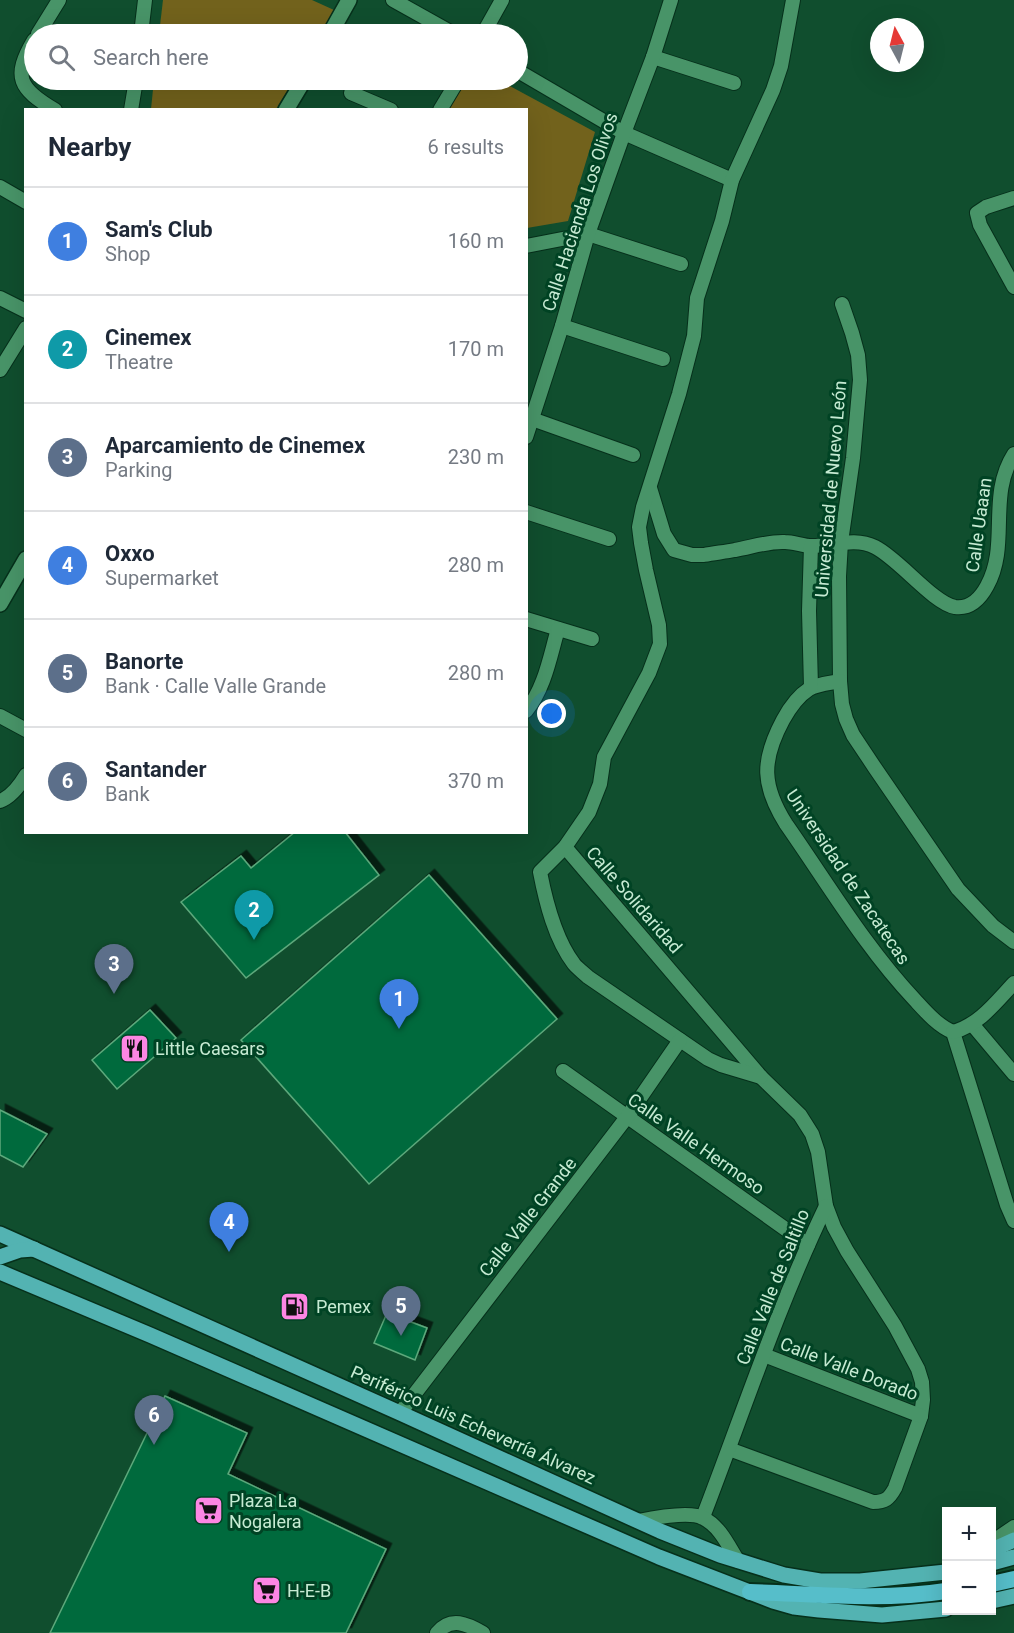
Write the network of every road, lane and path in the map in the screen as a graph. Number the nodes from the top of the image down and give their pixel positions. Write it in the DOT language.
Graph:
graph roads {
  1 [pos="59,0"];
  2 [pos="145,0"];
  3 [pos="350,0"];
  4 [pos="393,0"];
  5 [pos="502,0"];
  6 [pos="671,0"];
  7 [pos="793,0"];
  8 [pos="44,24"];
  9 [pos="142,24"];
  10 [pos="336,24"];
  11 [pos="436,24"];
  12 [pos="489,24"];
  13 [pos="653,57"];
  14 [pos="24,60"];
  15 [pos="528,77"];
  16 [pos="24,83"];
  17 [pos="734,83"];
  18 [pos="28,90"];
  19 [pos="134,90"];
  20 [pos="298,90"];
  21 [pos="452,90"];
  22 [pos="351,93"];
  23 [pos="52,108"];
  24 [pos="131,108"];
  25 [pos="287,108"];
  26 [pos="386,108"];
  27 [pos="441,108"];
  28 [pos="624,133"];
  29 [pos="732,180"];
  30 [pos="0,187"];
  31 [pos="1014,198"];
  32 [pos="24,201"];
  33 [pos="588,234"];
  34 [pos="528,246"];
  35 [pos="681,264"];
  36 [pos="1014,287"];
  37 [pos="0,298"];
  38 [pos="842,304"];
  39 [pos="24,310"];
  40 [pos="562,326"];
  41 [pos="24,331"];
  42 [pos="663,359"];
  43 [pos="0,370"];
  44 [pos="532,419"];
  45 [pos="528,430"];
  46 [pos="633,455"];
  47 [pos="1014,455"];
  48 [pos="650,488"];
  49 [pos="528,513"];
  50 [pos="609,539"];
  51 [pos="841,542"];
  52 [pos="811,546"];
  53 [pos="24,562"];
  54 [pos="0,604"];
  55 [pos="528,620"];
  56 [pos="558,629"];
  57 [pos="592,639"];
  58 [pos="840,681"];
  59 [pos="811,687"];
  60 [pos="528,708"];
  61 [pos="0,716"];
  62 [pos="24,729"];
  63 [pos="24,778"];
  64 [pos="0,801"];
  65 [pos="565,848"];
  66 [pos="1014,942"];
  67 [pos="1014,983"];
  68 [pos="972,1024"];
  69 [pos="953,1032"];
  70 [pos="680,1040"];
  71 [pos="563,1071"];
  72 [pos="1014,1074"];
  73 [pos="761,1077"];
  74 [pos="627,1117"];
  75 [pos="826,1206"];
  76 [pos="1014,1221"];
  77 [pos="0,1234"];
  78 [pos="808,1245"];
  79 [pos="34,1249"];
  80 [pos="0,1257"];
  81 [pos="0,1272"];
  82 [pos="764,1355"];
  83 [pos="400,1413"];
  84 [pos="921,1416"];
  85 [pos="729,1449"];
  86 [pos="703,1518"];
  87 [pos="638,1521"];
  88 [pos="1014,1527"];
  89 [pos="996,1539"];
  90 [pos="1014,1540"];
  91 [pos="996,1548"];
  92 [pos="1014,1557"];
  93 [pos="738,1561"];
  94 [pos="996,1562"];
  95 [pos="942,1571"];
  96 [pos="1014,1579"];
  97 [pos="996,1583"];
  98 [pos="750,1592"];
  99 [pos="942,1593"];
  100 [pos="1014,1596"];
  101 [pos="996,1601"];
  102 [pos="942,1609"];
  103 [pos="437,1633"];
  104 [pos="483,1633"];
  1 -- 8 [label="street"];
  2 -- 9 [label="street"];
  3 -- 10 [label="street"];
  4 -- 11 [label="street"];
  5 -- 12 [label="street"];
  6 -- 13 [label="street, Calle Hacienda Los Olivos"];
  7 -- 29 [label="street, Calle Solidaridad"];
  13 -- 17 [label="street"];
  13 -- 28 [label="street, Calle Hacienda Los Olivos"];
  14 -- 16 [label="street"];
  15 -- 28 [label="street"];
  18 -- 23 [label="street"];
  19 -- 24 [label="street"];
  20 -- 25 [label="street"];
  21 -- 27 [label="street"];
  22 -- 26 [label="street"];
  28 -- 29 [label="street"];
  28 -- 33 [label="street, Calle Hacienda Los Olivos"];
  29 -- 48 [label="street, Calle Solidaridad"];
  30 -- 32 [label="street"];
  31 -- 36 [label="street"];
  33 -- 34 [label="street"];
  33 -- 35 [label="street"];
  33 -- 40 [label="street, Calle Hacienda Los Olivos"];
  37 -- 39 [label="street"];
  38 -- 51 [label="street, Universidad de Nuevo León"];
  40 -- 42 [label="street"];
  40 -- 44 [label="street, Calle Hacienda Los Olivos"];
  41 -- 43 [label="street"];
  44 -- 45 [label="street, Calle Hacienda Los Olivos"];
  44 -- 46 [label="street"];
  47 -- 51 [label="street, Calle Uaaan"];
  48 -- 52 [label="street, Calle Uaaan"];
  48 -- 65 [label="street, Calle Solidaridad"];
  49 -- 50 [label="street"];
  51 -- 52 [label="street, Calle Uaaan"];
  51 -- 58 [label="street, Universidad de Nuevo León"];
  52 -- 59 [label="street"];
  53 -- 54 [label="street"];
  55 -- 56 [label="street"];
  56 -- 57 [label="street"];
  56 -- 60 [label="street"];
  58 -- 59 [label="street"];
  58 -- 66 [label="street, Universidad de Nuevo León"];
  59 -- 69 [label="street, Universidad de Zacatecas"];
  61 -- 62 [label="street"];
  63 -- 64 [label="street"];
  65 -- 70 [label="street, Calle Valle de Saltillo"];
  65 -- 73 [label="street, Calle Solidaridad"];
  67 -- 68 [label="street"];
  68 -- 69 [label="street"];
  68 -- 72 [label="street"];
  69 -- 76 [label="street"];
  70 -- 73 [label="street, Calle Valle de Saltillo"];
  70 -- 74 [label="street, Calle Valle Grande"];
  71 -- 74 [label="street, Calle Valle Hermoso"];
  73 -- 75 [label="street, Calle Valle de Saltillo"];
  74 -- 78 [label="street, Calle Valle Hermoso"];
  74 -- 83 [label="street, Calle Valle Grande"];
  75 -- 78 [label="street, Calle Valle de Saltillo"];
  75 -- 84 [label="street"];
  77 -- 79 [label="main road, Periférico Luis Echeverría Álvarez"];
  78 -- 82 [label="street, Calle Valle de Saltillo"];
  79 -- 80 [label="main road"];
  79 -- 83 [label="main road, Periférico Luis Echeverría Álvarez"];
  81 -- 98 [label="main road"];
  82 -- 84 [label="street, Calle Valle Dorado"];
  82 -- 85 [label="street, Calle Valle de Saltillo"];
  83 -- 87 [label="main road, Periférico Luis Echeverría Álvarez"];
  84 -- 85 [label="street"];
  85 -- 86 [label="street, Calle Valle de Saltillo"];
  86 -- 87 [label="street"];
  86 -- 93 [label="street"];
  87 -- 93 [label="main road, Periférico Luis Echeverría Álvarez"];
  88 -- 89 [label="street"];
  90 -- 91 [label="main road"];
  92 -- 94 [label="main road"];
  93 -- 95 [label="main road, Periférico Luis Echeverría Álvarez"];
  96 -- 97 [label="highway"];
  98 -- 99 [label="highway"];
  98 -- 102 [label="main road"];
  100 -- 101 [label="main road"];
  103 -- 104 [label="street"];
}
